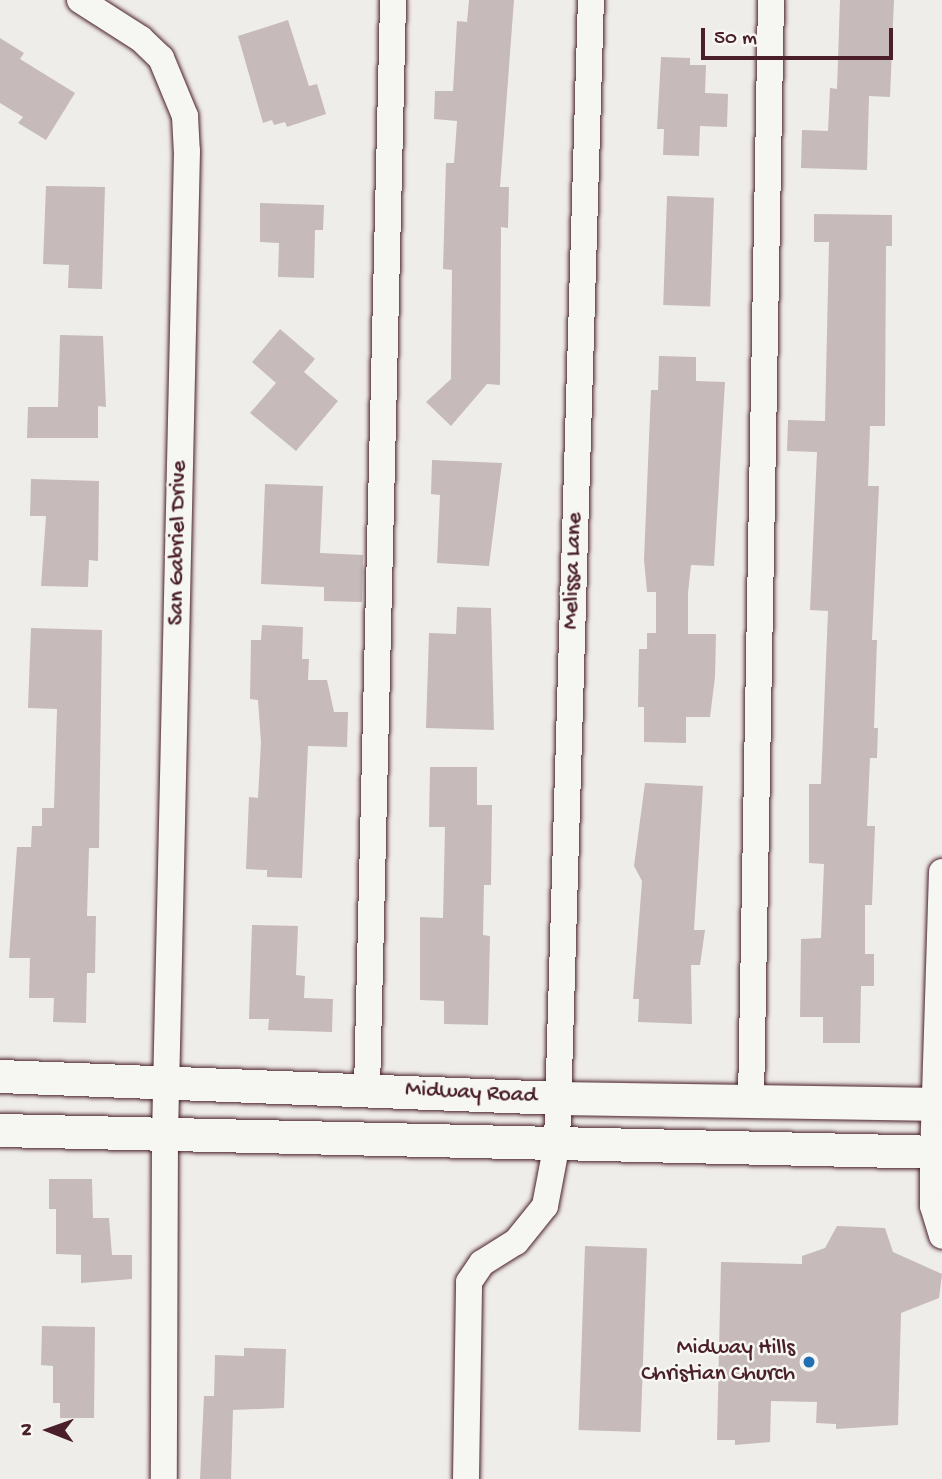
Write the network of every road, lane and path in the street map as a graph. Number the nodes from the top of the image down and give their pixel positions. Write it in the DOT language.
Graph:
graph roads {
  1 [pos="80,0"];
  2 [pos="393,0"];
  3 [pos="591,0"];
  4 [pos="771,0"];
  5 [pos="942,872"];
  6 [pos="0,1076"];
  7 [pos="167,1080"];
  8 [pos="367,1090"];
  9 [pos="558,1098"];
  10 [pos="751,1101"];
  11 [pos="938,1104"];
  12 [pos="0,1130"];
  13 [pos="165,1133"];
  14 [pos="557,1143"];
  15 [pos="937,1152"];
  16 [pos="942,1236"];
  17 [pos="164,1479"];
  18 [pos="466,1479"];
  1 -- 7 [label="street, San Gabriel Drive"];
  2 -- 8 [label="street"];
  3 -- 9 [label="street, Melissa Lane"];
  4 -- 10 [label="street"];
  5 -- 11 [label="street"];
  6 -- 7 [label="main road, Midway Road"];
  7 -- 8 [label="main road, Midway Road"];
  7 -- 13 [label="street, San Gabriel Drive"];
  8 -- 9 [label="main road, Midway Road"];
  9 -- 10 [label="main road, Midway Road"];
  9 -- 14 [label="street, Melissa Lane"];
  10 -- 11 [label="main road, Midway Road"];
  11 -- 15 [label="street"];
  12 -- 13 [label="main road, Midway Road"];
  13 -- 14 [label="main road, Midway Road"];
  13 -- 17 [label="street, San Gabriel Drive"];
  14 -- 15 [label="main road, Midway Road"];
  14 -- 18 [label="street, Melissa Lane"];
  15 -- 16 [label="street"];
}
